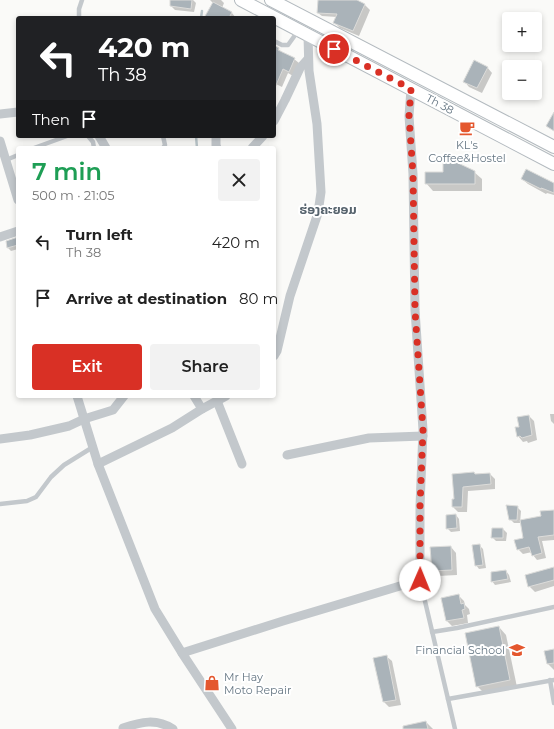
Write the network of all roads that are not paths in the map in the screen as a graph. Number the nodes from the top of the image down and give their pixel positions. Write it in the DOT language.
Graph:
graph roads {
  1 [pos="82,0"];
  2 [pos="241,0"];
  3 [pos="271,0"];
  4 [pos="79,16"];
  5 [pos="266,16"];
  6 [pos="276,21"];
  7 [pos="303,33"];
  8 [pos="276,42"];
  9 [pos="308,59"];
  10 [pos="411,89"];
  11 [pos="16,112"];
  12 [pos="0,114"];
  13 [pos="276,118"];
  14 [pos="62,138"];
  15 [pos="261,138"];
  16 [pos="0,141"];
  17 [pos="40,146"];
  18 [pos="254,146"];
  19 [pos="554,147"];
  20 [pos="16,156"];
  21 [pos="6,160"];
  22 [pos="554,164"];
  23 [pos="16,193"];
  24 [pos="16,232"];
  25 [pos="0,237"];
  26 [pos="276,353"];
  27 [pos="78,398"];
  28 [pos="122,398"];
  29 [pos="195,398"];
  30 [pos="221,398"];
  31 [pos="223,398"];
  32 [pos="202,409"];
  33 [pos="84,419"];
  34 [pos="423,436"];
  35 [pos="0,439"];
  36 [pos="92,447"];
  37 [pos="287,455"];
  38 [pos="98,464"];
  39 [pos="242,464"];
  40 [pos="0,504"];
  41 [pos="420,580"];
  42 [pos="554,607"];
  43 [pos="432,632"];
  44 [pos="182,653"];
  45 [pos="552,680"];
  46 [pos="448,699"];
  47 [pos="554,703"];
  48 [pos="123,728"];
  49 [pos="173,729"];
  50 [pos="232,729"];
  51 [pos="455,729"];
  1 -- 4 [label="lane"];
  2 -- 5 [label="street, Th 38"];
  3 -- 19 [label="street, Th 38"];
  6 -- 7 [label="street, Th 38"];
  7 -- 8 [label="lane"];
  7 -- 9 [label="street"];
  7 -- 10 [label="street, Th 38"];
  9 -- 13 [label="street"];
  9 -- 26 [label="street"];
  10 -- 22 [label="street, Th 38"];
  10 -- 34 [label="street"];
  11 -- 12 [label="street"];
  14 -- 17 [label="lane"];
  15 -- 18 [label="street"];
  16 -- 21 [label="street"];
  20 -- 21 [label="lane"];
  21 -- 23 [label="street"];
  24 -- 25 [label="street"];
  27 -- 33 [label="street"];
  28 -- 33 [label="street"];
  29 -- 32 [label="street"];
  30 -- 32 [label="street"];
  31 -- 39 [label="street"];
  32 -- 38 [label="street"];
  33 -- 35 [label="street"];
  33 -- 36 [label="street"];
  34 -- 37 [label="street"];
  34 -- 41 [label="street"];
  36 -- 38 [label="street"];
  36 -- 40 [label="lane"];
  38 -- 44 [label="street"];
  41 -- 43 [label="lane"];
  41 -- 44 [label="street"];
  42 -- 43 [label="lane"];
  43 -- 46 [label="lane"];
  44 -- 50 [label="street"];
  45 -- 46 [label="lane"];
  45 -- 47 [label="lane"];
  46 -- 51 [label="lane"];
  48 -- 49 [label="street"];
}
